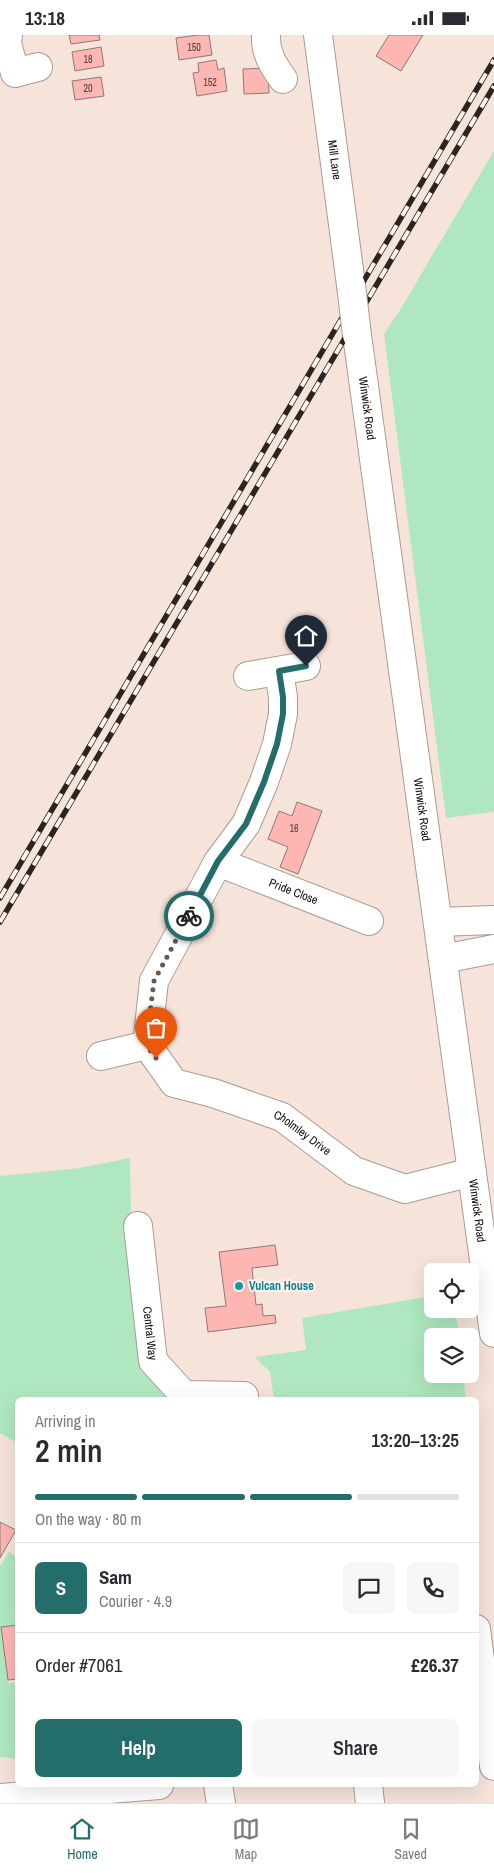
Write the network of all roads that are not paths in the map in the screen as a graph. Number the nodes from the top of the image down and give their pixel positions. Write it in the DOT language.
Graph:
graph roads {
  1 [pos="8,35"];
  2 [pos="266,35"];
  3 [pos="318,35"];
  4 [pos="19,76"];
  5 [pos="283,79"];
  6 [pos="351,285"];
  7 [pos="306,666"];
  8 [pos="279,671"];
  9 [pos="248,676"];
  10 [pos="218,861"];
  11 [pos="494,920"];
  12 [pos="368,921"];
  13 [pos="438,922"];
  14 [pos="494,949"];
  15 [pos="443,959"];
  16 [pos="146,1045"];
  17 [pos="101,1056"];
  18 [pos="472,1172"];
  19 [pos="138,1226"];
  20 [pos="494,1333"];
  21 [pos="244,1397"];
  22 [pos="479,1652"];
  23 [pos="494,1766"];
  24 [pos="135,1787"];
  25 [pos="218,1787"];
  26 [pos="368,1787"];
  27 [pos="0,1798"];
  28 [pos="221,1803"];
  29 [pos="370,1803"];
  1 -- 4 [label="street"];
  2 -- 5 [label="street"];
  3 -- 6 [label="street, Mill Lane"];
  6 -- 13 [label="street, Winwick Road, bridge"];
  7 -- 8 [label="street"];
  8 -- 9 [label="street"];
  8 -- 10 [label="street"];
  10 -- 12 [label="street, Pride Close"];
  10 -- 16 [label="street"];
  11 -- 13 [label="street"];
  13 -- 15 [label="street, Winwick Road"];
  14 -- 15 [label="street"];
  15 -- 18 [label="street, Winwick Road"];
  16 -- 17 [label="street"];
  16 -- 18 [label="street, Cholmley Drive"];
  18 -- 20 [label="street, Winwick Road"];
  19 -- 21 [label="street, Central Way"];
  22 -- 23 [label="street"];
  24 -- 27 [label="street"];
  25 -- 28 [label="street"];
  26 -- 29 [label="street"];
}
